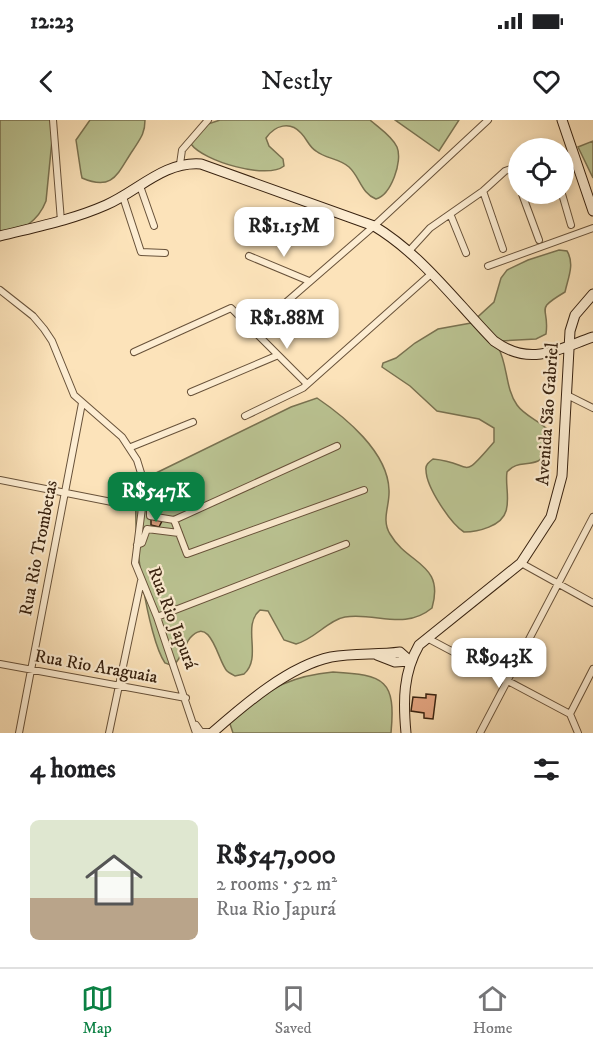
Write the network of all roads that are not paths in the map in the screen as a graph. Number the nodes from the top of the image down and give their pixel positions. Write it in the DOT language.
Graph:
graph roads {
  1 [pos="53,120"];
  2 [pos="207,120"];
  3 [pos="488,120"];
  4 [pos="562,120"];
  5 [pos="180,164"];
  6 [pos="508,170"];
  7 [pos="140,186"];
  8 [pos="590,189"];
  9 [pos="483,191"];
  10 [pos="123,197"];
  11 [pos="526,204"];
  12 [pos="565,204"];
  13 [pos="593,211"];
  14 [pos="451,216"];
  15 [pos="62,221"];
  16 [pos="571,225"];
  17 [pos="154,226"];
  18 [pos="374,226"];
  19 [pos="593,228"];
  20 [pos="0,236"];
  21 [pos="539,240"];
  22 [pos="503,249"];
  23 [pos="409,251"];
  24 [pos="165,253"];
  25 [pos="466,253"];
  26 [pos="249,256"];
  27 [pos="488,266"];
  28 [pos="431,274"];
  29 [pos="309,282"];
  30 [pos="0,291"];
  31 [pos="593,294"];
  32 [pos="253,331"];
  33 [pos="593,336"];
  34 [pos="568,346"];
  35 [pos="134,352"];
  36 [pos="276,356"];
  37 [pos="306,384"];
  38 [pos="191,392"];
  39 [pos="567,395"];
  40 [pos="82,403"];
  41 [pos="593,408"];
  42 [pos="245,417"];
  43 [pos="193,422"];
  44 [pos="338,446"];
  45 [pos="131,447"];
  46 [pos="0,480"];
  47 [pos="364,490"];
  48 [pos="65,494"];
  49 [pos="142,500"];
  50 [pos="142,508"];
  51 [pos="150,516"];
  52 [pos="593,517"];
  53 [pos="174,520"];
  54 [pos="147,529"];
  55 [pos="179,533"];
  56 [pos="346,544"];
  57 [pos="137,545"];
  58 [pos="521,563"];
  59 [pos="141,581"];
  60 [pos="558,584"];
  61 [pos="593,603"];
  62 [pos="157,616"];
  63 [pos="427,638"];
  64 [pos="418,645"];
  65 [pos="400,652"];
  66 [pos="377,655"];
  67 [pos="410,661"];
  68 [pos="395,662"];
  69 [pos="0,664"];
  70 [pos="593,669"];
  71 [pos="30,670"];
  72 [pos="406,676"];
  73 [pos="508,680"];
  74 [pos="118,687"];
  75 [pos="186,698"];
  76 [pos="570,714"];
  77 [pos="194,722"];
  78 [pos="19,733"];
  79 [pos="109,733"];
  80 [pos="195,733"];
  81 [pos="213,733"];
  82 [pos="406,733"];
  83 [pos="480,733"];
  84 [pos="578,733"];
  1 -- 15 [label="street"];
  2 -- 5 [label="street"];
  3 -- 18 [label="street"];
  4 -- 8 [label="street"];
  5 -- 7 [label="street"];
  5 -- 18 [label="street"];
  6 -- 9 [label="street"];
  7 -- 10 [label="street"];
  7 -- 17 [label="street"];
  8 -- 13 [label="street"];
  9 -- 14 [label="street"];
  9 -- 22 [label="street"];
  10 -- 15 [label="street"];
  10 -- 24 [label="street"];
  11 -- 21 [label="street"];
  12 -- 16 [label="street"];
  14 -- 23 [label="street"];
  14 -- 25 [label="street"];
  15 -- 20 [label="street"];
  18 -- 23 [label="street"];
  18 -- 29 [label="street"];
  19 -- 27 [label="street"];
  23 -- 28 [label="street"];
  26 -- 29 [label="street"];
  28 -- 34 [label="street"];
  28 -- 37 [label="street"];
  29 -- 32 [label="street"];
  30 -- 40 [label="street, Rua Rio Japurá"];
  31 -- 34 [label="street, Avenida São Gabriel"];
  32 -- 35 [label="street"];
  32 -- 36 [label="street"];
  33 -- 34 [label="street"];
  34 -- 39 [label="street, Avenida São Gabriel"];
  36 -- 37 [label="street"];
  36 -- 38 [label="street"];
  37 -- 42 [label="street"];
  39 -- 41 [label="street"];
  39 -- 58 [label="street, Avenida São Gabriel"];
  40 -- 45 [label="street, Rua Rio Japurá"];
  40 -- 48 [label="street, Rua Rio Trombetas"];
  43 -- 45 [label="street"];
  44 -- 53 [label="street"];
  45 -- 49 [label="street, Rua Rio Japurá"];
  46 -- 48 [label="street"];
  47 -- 55 [label="street"];
  48 -- 50 [label="street"];
  48 -- 71 [label="street, Rua Rio Trombetas"];
  49 -- 50 [label="street, Rua Rio Japurá"];
  49 -- 51 [label="street"];
  50 -- 57 [label="street, Rua Rio Japurá"];
  51 -- 53 [label="street"];
  51 -- 54 [label="street"];
  52 -- 60 [label="street"];
  53 -- 55 [label="street"];
  54 -- 55 [label="street"];
  54 -- 57 [label="street"];
  56 -- 62 [label="street"];
  57 -- 59 [label="street, Rua Rio Japurá"];
  58 -- 60 [label="street"];
  58 -- 63 [label="street, Avenida São Gabriel"];
  59 -- 62 [label="street, Rua Rio Japurá"];
  59 -- 74 [label="street"];
  60 -- 61 [label="street"];
  60 -- 73 [label="street"];
  62 -- 75 [label="street, Rua Rio Japurá"];
  63 -- 64 [label="street, Avenida São Gabriel"];
  63 -- 73 [label="street"];
  64 -- 65 [label="street"];
  64 -- 67 [label="street, Avenida São Gabriel"];
  65 -- 66 [label="street"];
  65 -- 67 [label="street"];
  66 -- 68 [label="street"];
  66 -- 81 [label="street"];
  67 -- 68 [label="street"];
  67 -- 72 [label="street, Avenida São Gabriel"];
  68 -- 72 [label="street"];
  69 -- 71 [label="street, Rua Rio Araguaia"];
  70 -- 76 [label="street"];
  71 -- 74 [label="street, Rua Rio Araguaia"];
  71 -- 78 [label="street, Rua Rio Trombetas"];
  72 -- 82 [label="street, Avenida São Gabriel"];
  73 -- 76 [label="street"];
  73 -- 83 [label="street"];
  74 -- 75 [label="street, Rua Rio Araguaia"];
  74 -- 79 [label="street"];
  75 -- 77 [label="street, Rua Rio Japurá"];
  76 -- 84 [label="street"];
  77 -- 80 [label="street, Rua Rio Japurá"];
  77 -- 81 [label="street"];
}
